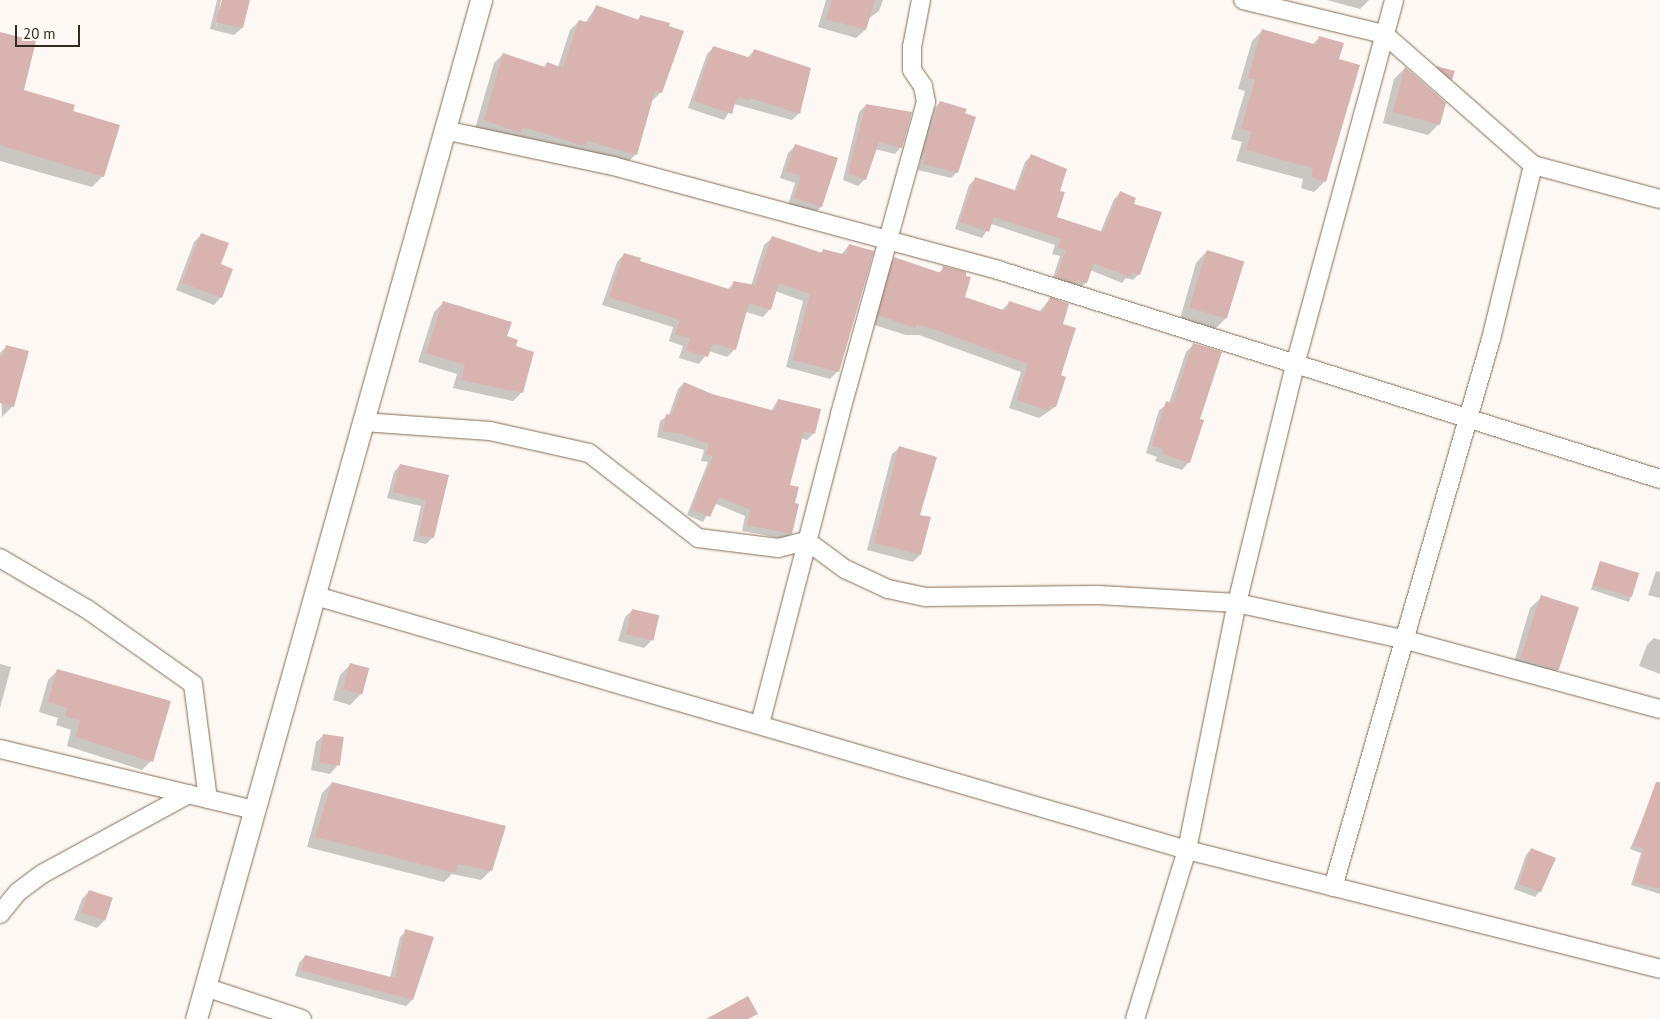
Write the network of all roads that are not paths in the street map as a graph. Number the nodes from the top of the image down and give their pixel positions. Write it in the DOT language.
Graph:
graph roads {
  1 [pos="480,0"];
  2 [pos="921,0"];
  3 [pos="1243,0"];
  4 [pos="1394,0"];
  5 [pos="1384,34"];
  6 [pos="444,130"];
  7 [pos="1533,165"];
  8 [pos="1660,199"];
  9 [pos="888,239"];
  10 [pos="1295,365"];
  11 [pos="1468,420"];
  12 [pos="363,422"];
  13 [pos="1660,479"];
  14 [pos="807,541"];
  15 [pos="0,558"];
  16 [pos="316,596"];
  17 [pos="1237,603"];
  18 [pos="1406,640"];
  19 [pos="1660,709"];
  20 [pos="760,724"];
  21 [pos="0,750"];
  22 [pos="189,794"];
  23 [pos="208,798"];
  24 [pos="255,810"];
  25 [pos="1187,850"];
  26 [pos="1333,887"];
  27 [pos="0,914"];
  28 [pos="1660,969"];
  29 [pos="205,987"];
  30 [pos="196,1019"];
  31 [pos="302,1019"];
  32 [pos="1135,1019"];
  1 -- 6 [label="street"];
  2 -- 9 [label="street"];
  3 -- 5 [label="street"];
  4 -- 5 [label="street"];
  5 -- 7 [label="street"];
  5 -- 10 [label="street"];
  6 -- 9 [label="street"];
  6 -- 12 [label="street"];
  7 -- 8 [label="street"];
  7 -- 11 [label="street"];
  9 -- 10 [label="street"];
  9 -- 14 [label="street"];
  10 -- 11 [label="street"];
  10 -- 17 [label="street"];
  11 -- 13 [label="street"];
  11 -- 18 [label="street"];
  12 -- 14 [label="street"];
  12 -- 16 [label="street"];
  14 -- 17 [label="street"];
  14 -- 20 [label="street"];
  15 -- 23 [label="street"];
  16 -- 20 [label="street"];
  16 -- 24 [label="street"];
  17 -- 18 [label="street"];
  17 -- 25 [label="street"];
  18 -- 19 [label="street"];
  18 -- 26 [label="street"];
  20 -- 25 [label="street"];
  21 -- 22 [label="street"];
  22 -- 23 [label="street"];
  22 -- 27 [label="street"];
  23 -- 24 [label="street"];
  24 -- 29 [label="street"];
  25 -- 26 [label="street"];
  25 -- 32 [label="street"];
  26 -- 28 [label="street"];
  29 -- 30 [label="street"];
  29 -- 31 [label="street"];
}
